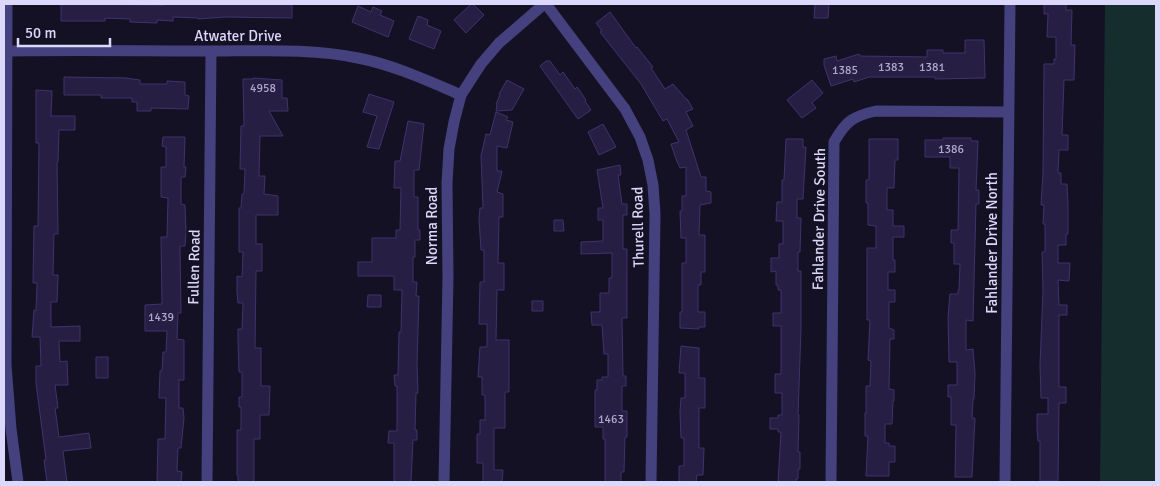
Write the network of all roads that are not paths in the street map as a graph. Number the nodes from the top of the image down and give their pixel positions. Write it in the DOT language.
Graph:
graph roads {
  1 [pos="7,4"];
  2 [pos="545,4"];
  3 [pos="1010,4"];
  4 [pos="7,51"];
  5 [pos="211,51"];
  6 [pos="461,95"];
  7 [pos="1008,112"];
  8 [pos="7,429"];
  9 [pos="18,482"];
  10 [pos="207,482"];
  11 [pos="444,482"];
  12 [pos="651,482"];
  13 [pos="831,482"];
  14 [pos="1005,482"];
  1 -- 4 [label="street"];
  2 -- 6 [label="street, Norma Road"];
  2 -- 12 [label="street, Thurell Road"];
  3 -- 7 [label="street, Fahlander Drive North"];
  4 -- 5 [label="street, Atwater Drive"];
  4 -- 8 [label="street"];
  5 -- 6 [label="street, Atwater Drive"];
  5 -- 10 [label="street, Fullen Road"];
  6 -- 11 [label="street, Norma Road"];
  7 -- 13 [label="street, Fahlander Drive South"];
  7 -- 14 [label="street, Fahlander Drive North"];
  8 -- 9 [label="street"];
}
